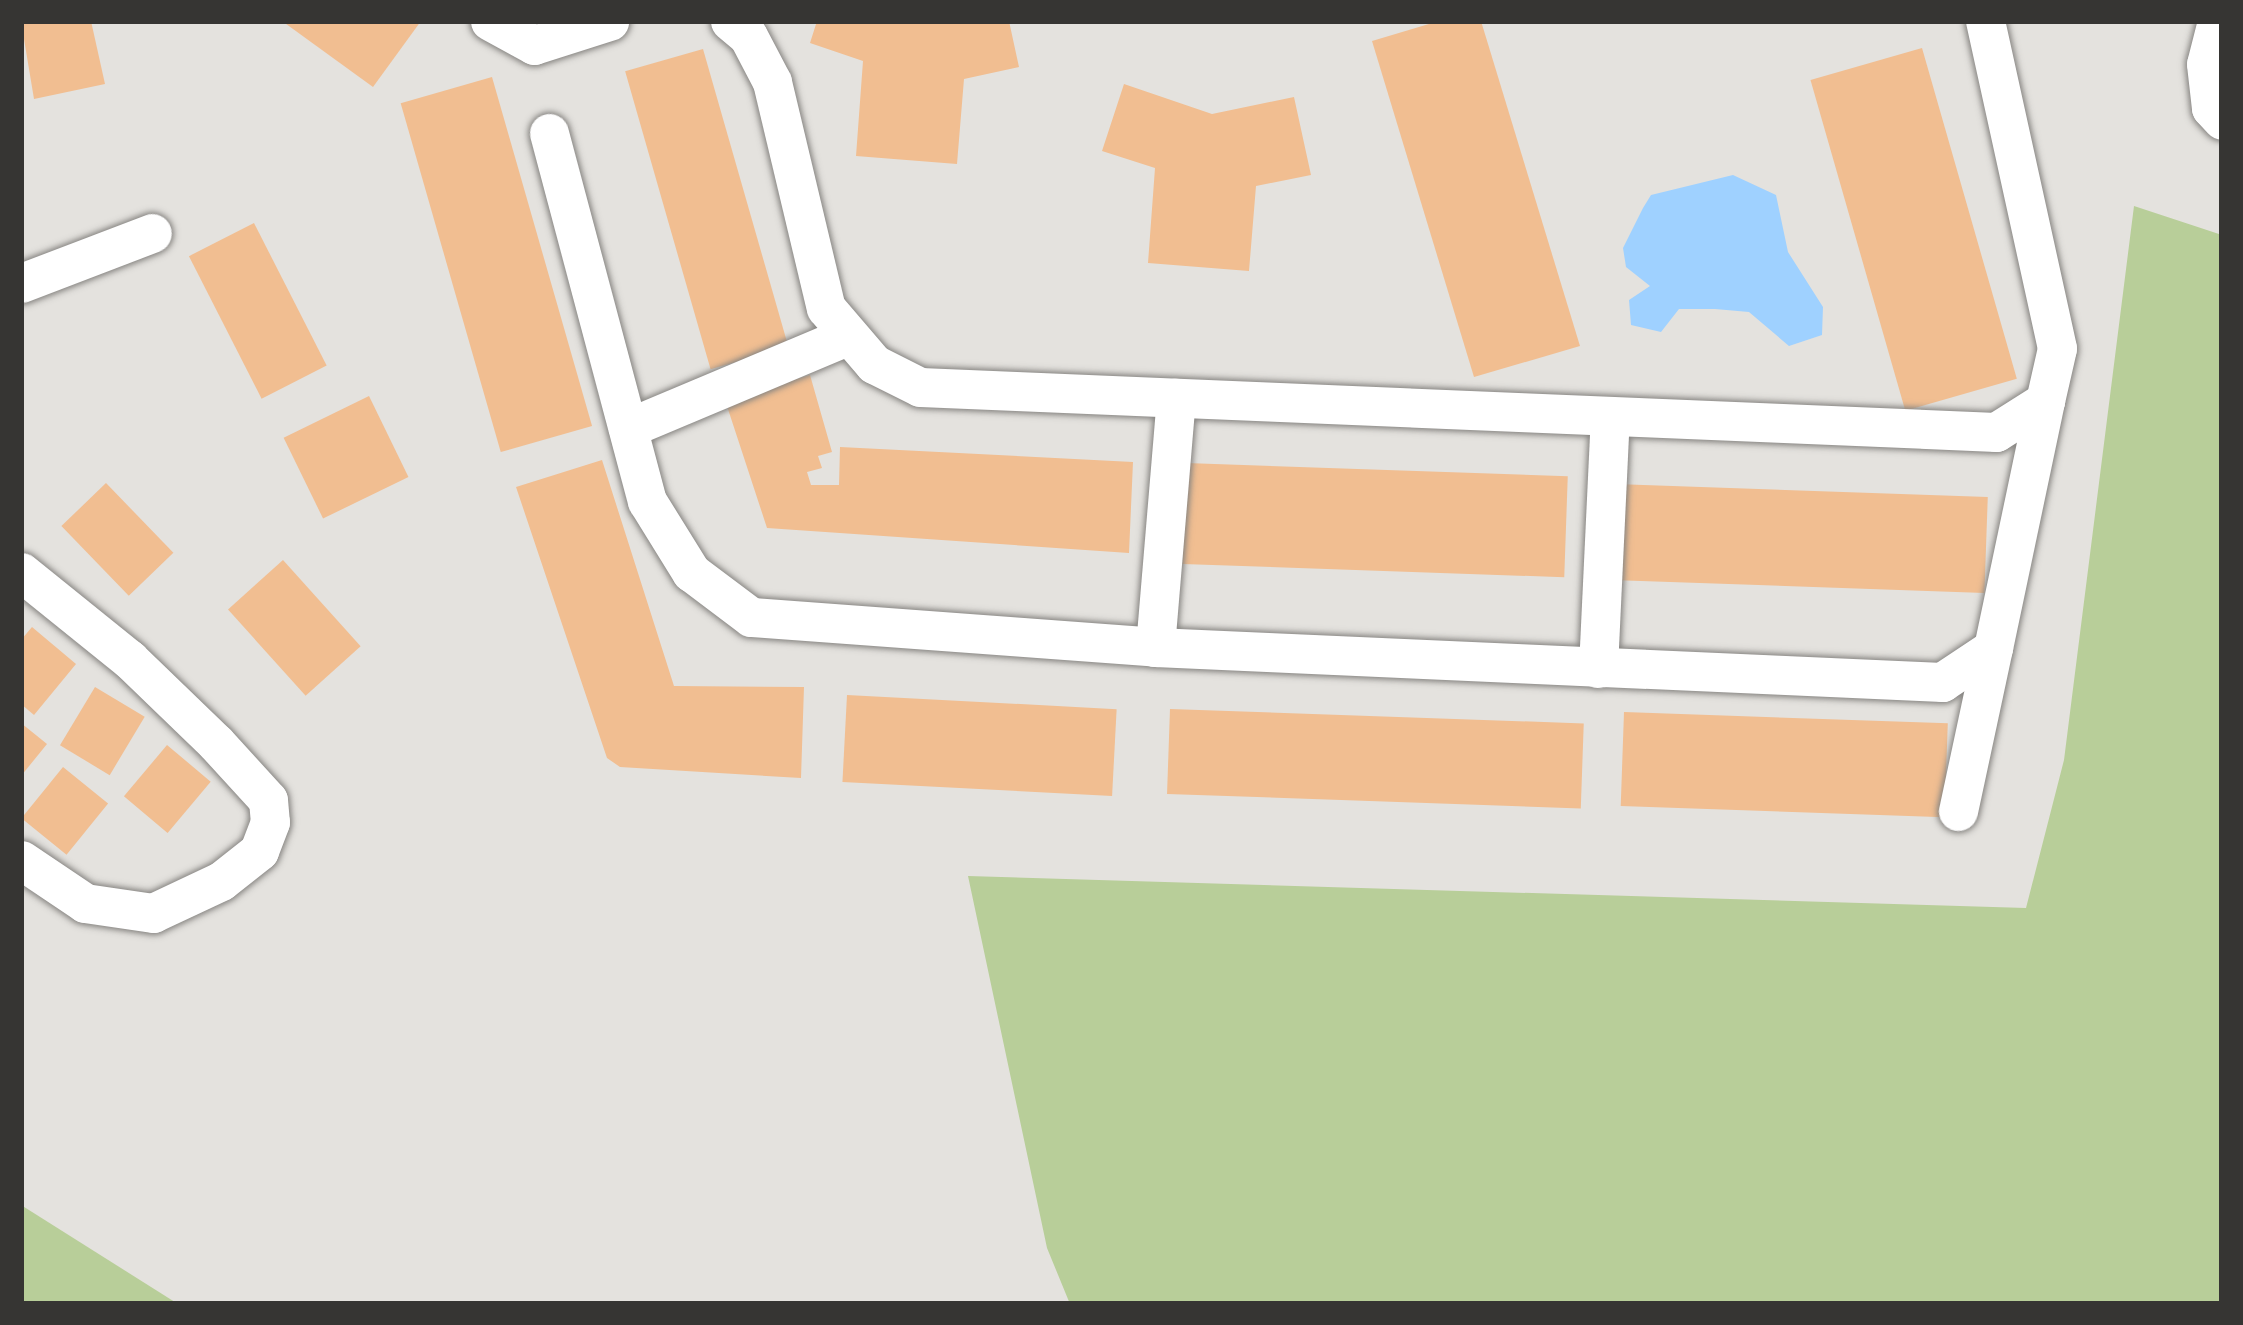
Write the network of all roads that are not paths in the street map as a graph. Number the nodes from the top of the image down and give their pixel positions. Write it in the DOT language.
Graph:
graph roads {
  1 [pos="490,21"];
  2 [pos="609,21"];
  3 [pos="730,21"];
  4 [pos="1984,21"];
  5 [pos="2217,21"];
  6 [pos="2222,120"];
  7 [pos="549,133"];
  8 [pos="152,233"];
  9 [pos="21,283"];
  10 [pos="844,337"];
  11 [pos="1176,398"];
  12 [pos="2045,401"];
  13 [pos="1610,416"];
  14 [pos="628,428"];
  15 [pos="21,572"];
  16 [pos="1155,647"];
  17 [pos="1993,649"];
  18 [pos="1598,668"];
  19 [pos="1958,811"];
  20 [pos="21,860"];
  1 -- 2 [label="street"];
  3 -- 10 [label="street"];
  4 -- 12 [label="street"];
  5 -- 6 [label="street"];
  7 -- 14 [label="street"];
  8 -- 9 [label="street"];
  10 -- 11 [label="street"];
  10 -- 14 [label="street"];
  11 -- 13 [label="street"];
  11 -- 16 [label="street"];
  12 -- 13 [label="street"];
  12 -- 17 [label="street"];
  13 -- 18 [label="street"];
  14 -- 16 [label="street"];
  15 -- 20 [label="street"];
  16 -- 18 [label="street"];
  17 -- 18 [label="street"];
  17 -- 19 [label="street"];
}
